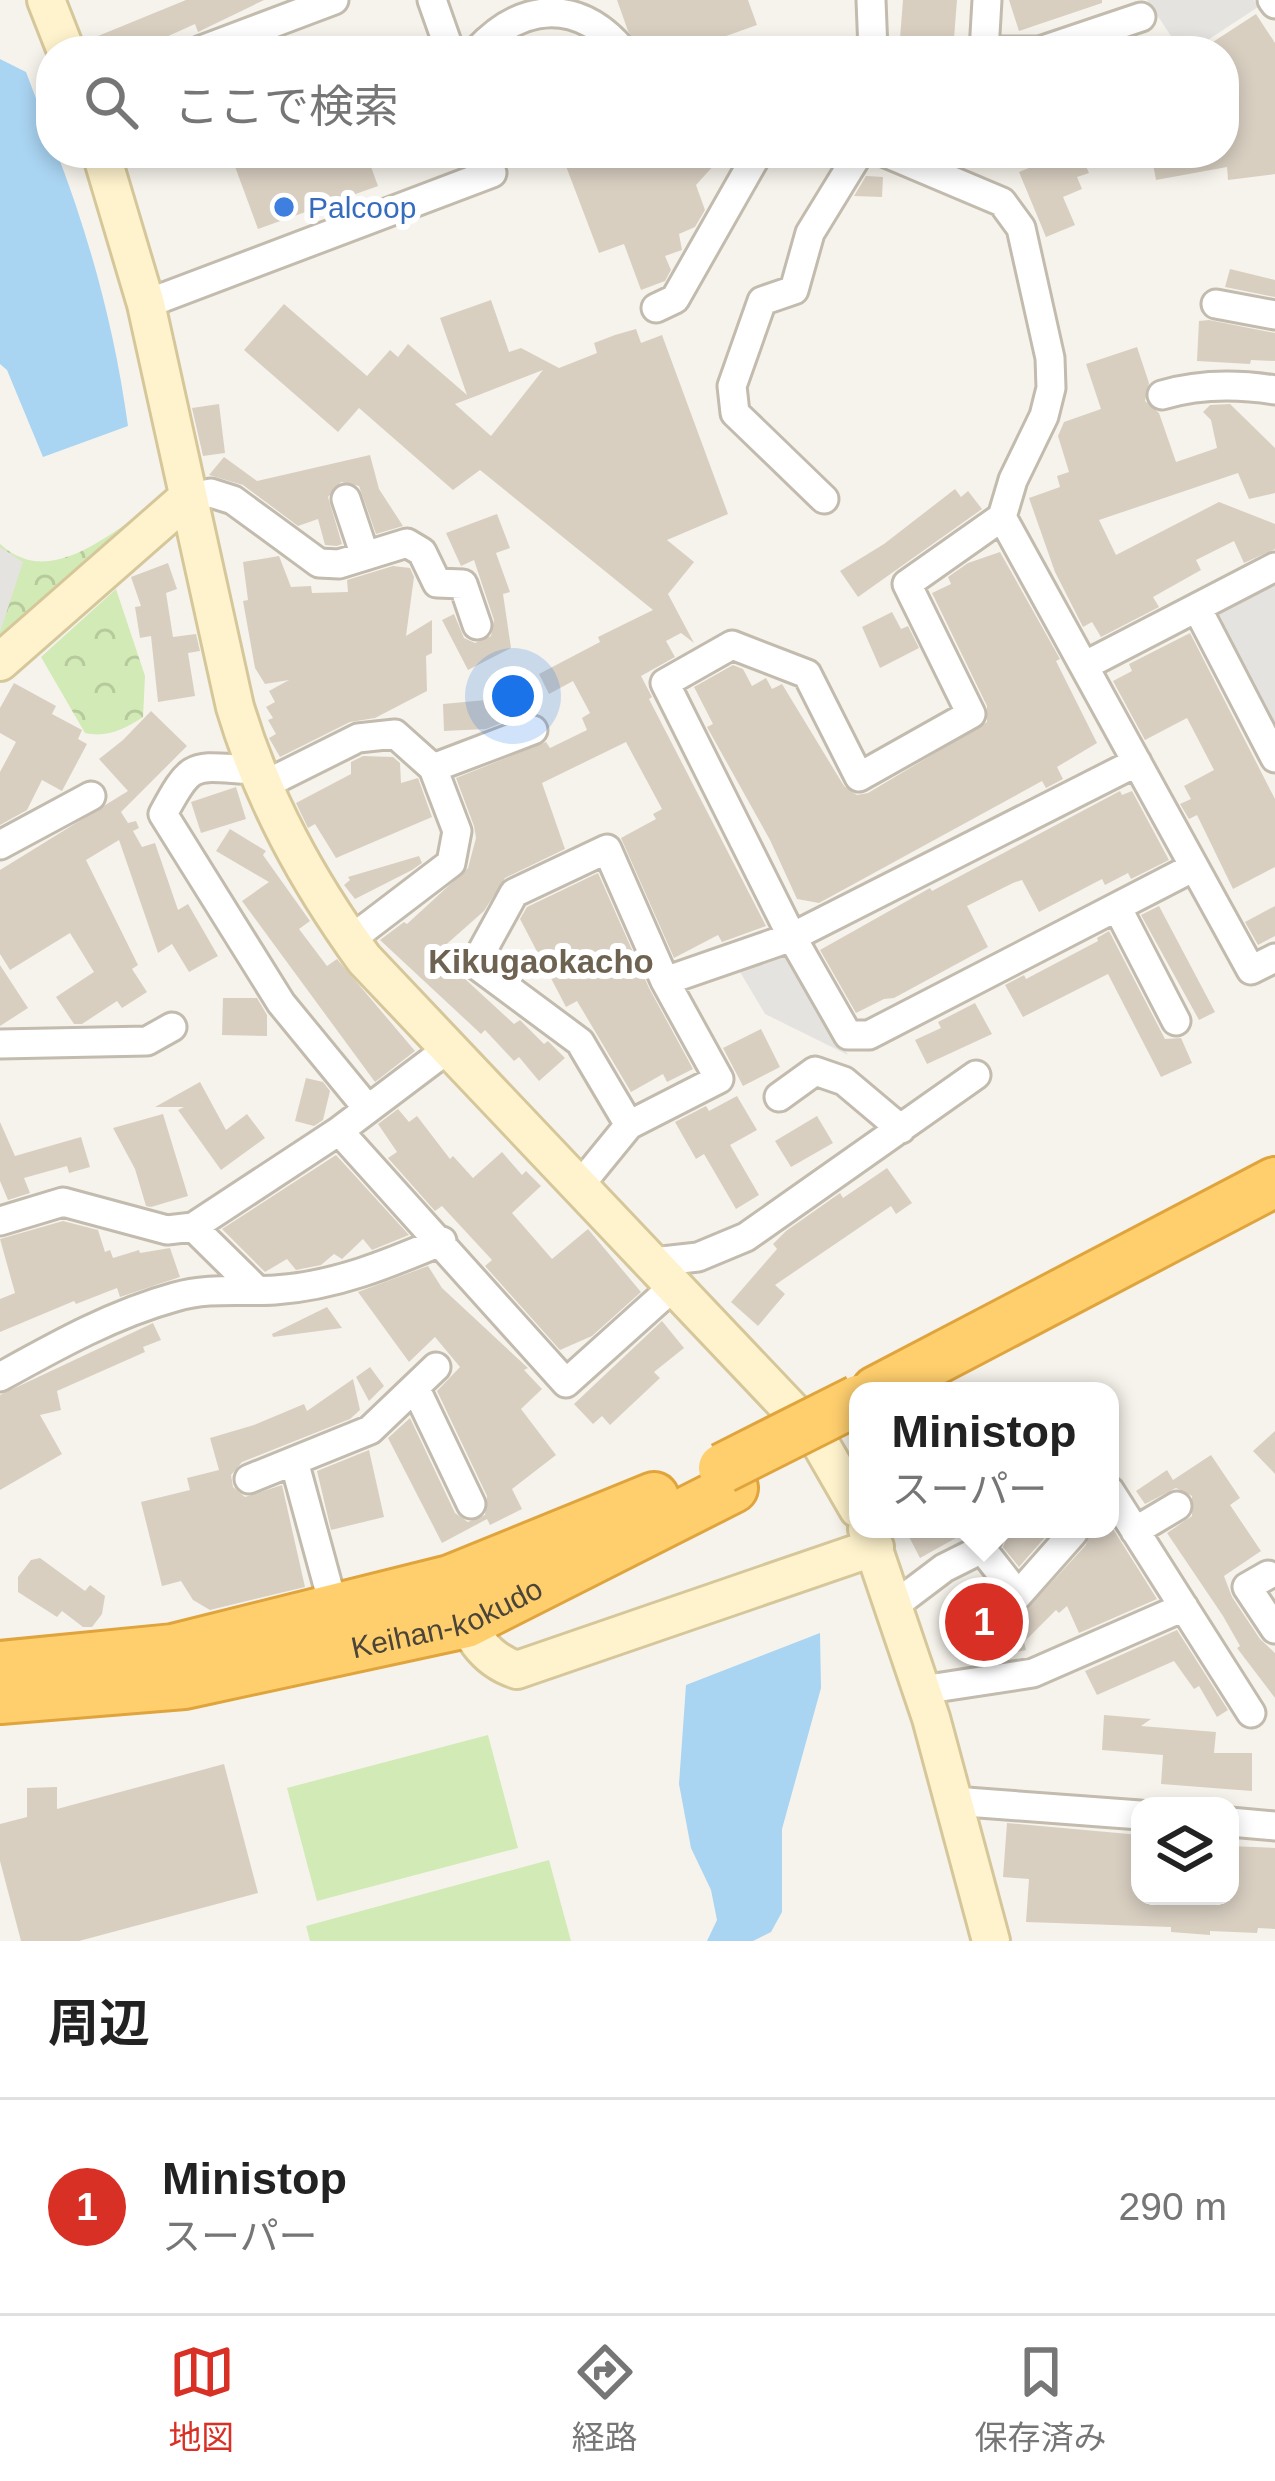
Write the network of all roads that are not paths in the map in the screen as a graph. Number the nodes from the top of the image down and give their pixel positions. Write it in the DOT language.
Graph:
graph roads {
  1 [pos="46,0"];
  2 [pos="334,0"];
  3 [pos="432,0"];
  4 [pos="871,0"];
  5 [pos="987,0"];
  6 [pos="585,3"];
  7 [pos="1141,17"];
  8 [pos="60,36"];
  9 [pos="239,36"];
  10 [pos="445,36"];
  11 [pos="490,36"];
  12 [pos="609,36"];
  13 [pos="872,36"];
  14 [pos="986,36"];
  15 [pos="1085,36"];
  16 [pos="105,168"];
  17 [pos="491,168"];
  18 [pos="749,168"];
  19 [pos="850,168"];
  20 [pos="922,168"];
  21 [pos="146,304"];
  22 [pos="1216,304"];
  23 [pos="656,308"];
  24 [pos="1275,315"];
  25 [pos="1275,390"];
  26 [pos="1162,394"];
  27 [pos="187,498"];
  28 [pos="346,500"];
  29 [pos="824,500"];
  30 [pos="1002,518"];
  31 [pos="365,556"];
  32 [pos="1275,567"];
  33 [pos="1197,608"];
  34 [pos="477,625"];
  35 [pos="0,662"];
  36 [pos="1084,666"];
  37 [pos="533,730"];
  38 [pos="1275,758"];
  39 [pos="1137,762"];
  40 [pos="434,768"];
  41 [pos="258,778"];
  42 [pos="91,796"];
  43 [pos="0,845"];
  44 [pos="1195,867"];
  45 [pos="1117,907"];
  46 [pos="791,937"];
  47 [pos="350,940"];
  48 [pos="1275,958"];
  49 [pos="665,981"];
  50 [pos="1176,1021"];
  51 [pos="172,1027"];
  52 [pos="0,1044"];
  53 [pos="448,1048"];
  54 [pos="976,1075"];
  55 [pos="779,1097"];
  56 [pos="368,1109"];
  57 [pos="629,1125"];
  58 [pos="901,1129"];
  59 [pos="340,1131"];
  60 [pos="1275,1182"];
  61 [pos="580,1185"];
  62 [pos="1275,1214"];
  63 [pos="0,1221"];
  64 [pos="193,1227"];
  65 [pos="442,1241"];
  66 [pos="664,1274"];
  67 [pos="256,1289"];
  68 [pos="436,1367"];
  69 [pos="0,1377"];
  70 [pos="913,1382"];
  71 [pos="914,1382"];
  72 [pos="415,1387"];
  73 [pos="849,1405"];
  74 [pos="849,1432"];
  75 [pos="294,1460"];
  76 [pos="728,1478"];
  77 [pos="249,1479"];
  78 [pos="849,1493"];
  79 [pos="471,1504"];
  80 [pos="1119,1505"];
  81 [pos="1177,1505"];
  82 [pos="1135,1531"];
  83 [pos="871,1538"];
  84 [pos="1069,1538"];
  85 [pos="987,1539"];
  86 [pos="1268,1575"];
  87 [pos="458,1601"];
  88 [pos="895,1605"];
  89 [pos="1184,1607"];
  90 [pos="334,1609"];
  91 [pos="1275,1629"];
  92 [pos="0,1666"];
  93 [pos="922,1690"];
  94 [pos="0,1699"];
  95 [pos="1251,1713"];
  96 [pos="953,1801"];
  97 [pos="1131,1814"];
  98 [pos="1239,1823"];
  99 [pos="1275,1826"];
  100 [pos="992,1941"];
  1 -- 8 [label="street"];
  2 -- 9 [label="street"];
  3 -- 10 [label="street"];
  4 -- 13 [label="street"];
  5 -- 14 [label="street"];
  6 -- 11 [label="street"];
  6 -- 12 [label="street"];
  7 -- 15 [label="street"];
  16 -- 21 [label="street"];
  17 -- 21 [label="street"];
  18 -- 23 [label="street"];
  19 -- 29 [label="street"];
  20 -- 30 [label="street"];
  21 -- 27 [label="street"];
  22 -- 24 [label="street"];
  25 -- 26 [label="street"];
  27 -- 31 [label="street"];
  27 -- 35 [label="street"];
  27 -- 41 [label="street"];
  28 -- 31 [label="street"];
  30 -- 36 [label="street"];
  30 -- 46 [label="street"];
  31 -- 34 [label="street"];
  32 -- 33 [label="street"];
  33 -- 36 [label="street"];
  33 -- 38 [label="street"];
  36 -- 39 [label="street"];
  37 -- 40 [label="street"];
  39 -- 44 [label="street"];
  39 -- 46 [label="street"];
  40 -- 41 [label="street"];
  40 -- 47 [label="street"];
  41 -- 47 [label="street"];
  41 -- 56 [label="street"];
  42 -- 43 [label="street"];
  44 -- 45 [label="street"];
  44 -- 48 [label="street"];
  45 -- 46 [label="street"];
  45 -- 50 [label="street"];
  46 -- 49 [label="street"];
  47 -- 53 [label="street"];
  49 -- 57 [label="street"];
  49 -- 57 [label="street"];
  51 -- 52 [label="street"];
  53 -- 56 [label="street"];
  53 -- 61 [label="street"];
  54 -- 58 [label="street"];
  55 -- 58 [label="street"];
  56 -- 59 [label="street"];
  57 -- 61 [label="street"];
  58 -- 66 [label="street"];
  59 -- 64 [label="street"];
  59 -- 65 [label="street"];
  60 -- 70 [label="highway"];
  61 -- 66 [label="street"];
  62 -- 71 [label="highway"];
  63 -- 64 [label="street"];
  64 -- 67 [label="street"];
  65 -- 66 [label="street"];
  65 -- 67 [label="street"];
  66 -- 78 [label="street"];
  67 -- 69 [label="street"];
  68 -- 72 [label="street"];
  72 -- 75 [label="street"];
  72 -- 79 [label="street"];
  73 -- 76 [label="highway, Keihan-kokudo, bridge"];
  74 -- 76 [label="highway, Keihan-kokudo"];
  75 -- 77 [label="street"];
  75 -- 90 [label="street"];
  76 -- 87 [label="highway, Keihan-kokudo"];
  80 -- 82 [label="street"];
  81 -- 82 [label="street"];
  82 -- 89 [label="street"];
  83 -- 87 [label="street"];
  83 -- 88 [label="street"];
  84 -- 85 [label="street"];
  85 -- 88 [label="street"];
  86 -- 91 [label="street"];
  87 -- 90 [label="highway, Keihan-kokudo"];
  87 -- 94 [label="highway, Keihan-kokudo"];
  88 -- 93 [label="street"];
  89 -- 93 [label="street"];
  89 -- 95 [label="street"];
  90 -- 92 [label="highway, Keihan-kokudo"];
  93 -- 96 [label="street"];
  96 -- 97 [label="street"];
  96 -- 100 [label="street"];
  98 -- 99 [label="street"];
}
